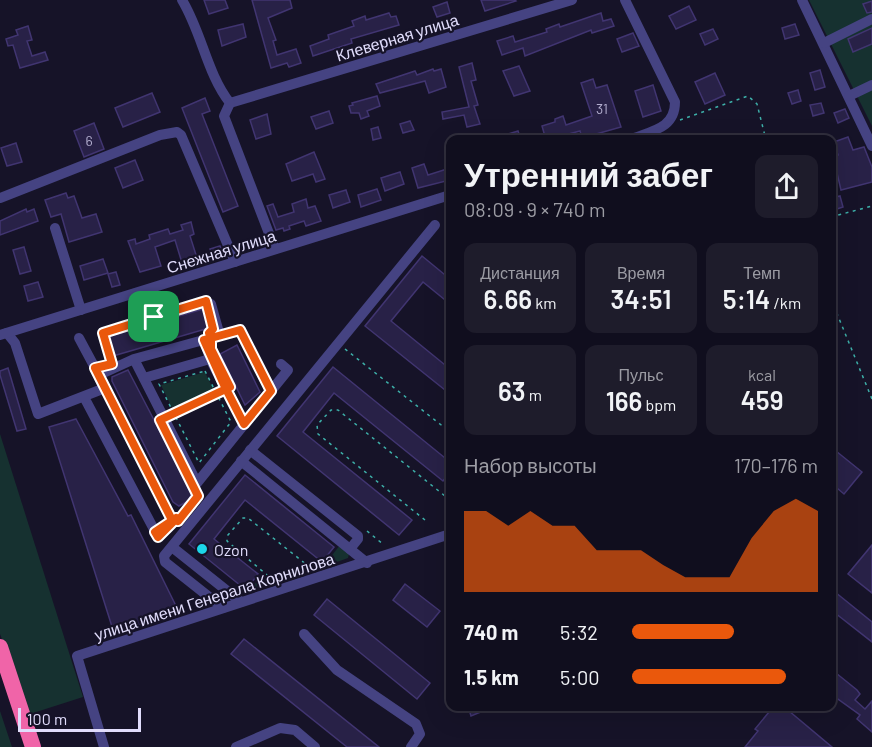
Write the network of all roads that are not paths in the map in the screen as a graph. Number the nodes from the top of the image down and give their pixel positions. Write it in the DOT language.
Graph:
graph roads {
  1 [pos="182,0"];
  2 [pos="572,0"];
  3 [pos="625,0"];
  4 [pos="802,0"];
  5 [pos="872,19"];
  6 [pos="824,43"];
  7 [pos="872,85"];
  8 [pos="849,96"];
  9 [pos="230,103"];
  10 [pos="642,135"];
  11 [pos="872,144"];
  12 [pos="446,196"];
  13 [pos="0,198"];
  14 [pos="435,225"];
  15 [pos="55,228"];
  16 [pos="275,249"];
  17 [pos="235,262"];
  18 [pos="209,302"];
  19 [pos="81,310"];
  20 [pos="4,334"];
  21 [pos="220,336"];
  22 [pos="79,338"];
  23 [pos="204,340"];
  24 [pos="134,359"];
  25 [pos="210,359"];
  26 [pos="281,364"];
  27 [pos="99,375"];
  28 [pos="144,378"];
  29 [pos="105,388"];
  30 [pos="271,391"];
  31 [pos="84,397"];
  32 [pos="244,424"];
  33 [pos="250,450"];
  34 [pos="242,461"];
  35 [pos="446,535"];
  36 [pos="172,547"];
  37 [pos="350,549"];
  38 [pos="367,562"];
  39 [pos="241,602"];
  40 [pos="223,608"];
  41 [pos="304,634"];
  42 [pos="0,647"];
  43 [pos="0,664"];
  44 [pos="28,747"];
  45 [pos="33,747"];
  46 [pos="104,747"];
  47 [pos="236,747"];
  48 [pos="315,747"];
  49 [pos="411,747"];
  1 -- 9 [label="street"];
  2 -- 9 [label="street, Клеверная улица"];
  3 -- 10 [label="street"];
  4 -- 6 [label="street"];
  5 -- 6 [label="street"];
  6 -- 8 [label="street"];
  7 -- 8 [label="street"];
  8 -- 11 [label="street"];
  9 -- 16 [label="street"];
  12 -- 16 [label="street, Снежная улица"];
  13 -- 17 [label="street"];
  14 -- 33 [label="street"];
  15 -- 19 [label="street"];
  16 -- 17 [label="street, Снежная улица"];
  17 -- 19 [label="street, Снежная улица"];
  18 -- 21 [label="street"];
  19 -- 20 [label="street, Снежная улица"];
  20 -- 31 [label="street"];
  21 -- 23 [label="street"];
  21 -- 30 [label="street"];
  22 -- 27 [label="street"];
  23 -- 24 [label="street"];
  23 -- 25 [label="street"];
  24 -- 27 [label="street"];
  24 -- 28 [label="street"];
  25 -- 28 [label="street"];
  25 -- 32 [label="street"];
  26 -- 30 [label="street"];
  27 -- 29 [label="street"];
  28 -- 32 [label="street"];
  29 -- 31 [label="street"];
  29 -- 31 [label="street"];
  30 -- 32 [label="street"];
  33 -- 34 [label="street"];
  33 -- 37 [label="street"];
  34 -- 36 [label="street"];
  34 -- 37 [label="street"];
  35 -- 38 [label="street, улица имени Генерала Корнилова"];
  36 -- 39 [label="street"];
  36 -- 40 [label="street"];
  37 -- 38 [label="street"];
  38 -- 39 [label="street, улица имени Генерала Корнилова"];
  39 -- 40 [label="street, улица имени Генерала Корнилова"];
  40 -- 46 [label="street, улица имени Генерала Корнилова"];
  41 -- 49 [label="street"];
  42 -- 45 [label="highway"];
  43 -- 44 [label="highway"];
  47 -- 48 [label="street"];
}
